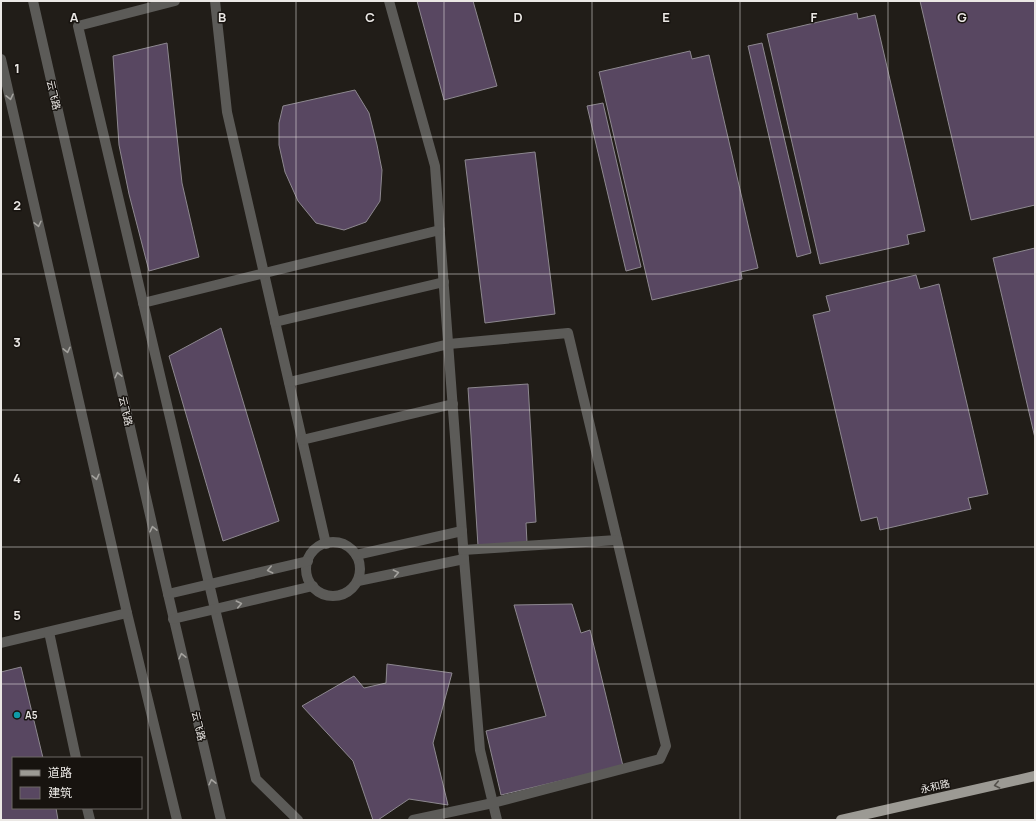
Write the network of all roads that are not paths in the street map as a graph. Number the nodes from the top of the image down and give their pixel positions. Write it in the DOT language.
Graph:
graph roads {
  1 [pos="33,1"];
  2 [pos="176,1"];
  3 [pos="215,1"];
  4 [pos="389,1"];
  5 [pos="1,59"];
  6 [pos="440,230"];
  7 [pos="264,272"];
  8 [pos="444,282"];
  9 [pos="143,302"];
  10 [pos="275,322"];
  11 [pos="448,344"];
  12 [pos="289,382"];
  13 [pos="453,404"];
  14 [pos="302,440"];
  15 [pos="462,531"];
  16 [pos="617,540"];
  17 [pos="326,544"];
  18 [pos="356,555"];
  19 [pos="463,555"];
  20 [pos="308,561"];
  21 [pos="358,581"];
  22 [pos="209,584"];
  23 [pos="313,586"];
  24 [pos="168,594"];
  25 [pos="215,609"];
  26 [pos="127,614"];
  27 [pos="174,619"];
  28 [pos="49,632"];
  29 [pos="1,643"];
  30 [pos="76,757"];
  31 [pos="1035,776"];
  32 [pos="493,803"];
  33 [pos="87,809"];
  34 [pos="90,820"];
  35 [pos="177,820"];
  36 [pos="221,820"];
  37 [pos="298,820"];
  38 [pos="413,820"];
  39 [pos="497,820"];
  40 [pos="841,820"];
  24 -- 1 [label="street, 云飞路, one-way"];
  2 -- 9 [label="street"];
  3 -- 7 [label="street"];
  4 -- 6 [label="street"];
  5 -- 26 [label="street, one-way"];
  6 -- 7 [label="street"];
  6 -- 8 [label="street"];
  7 -- 9 [label="street"];
  7 -- 10 [label="street"];
  8 -- 10 [label="street"];
  8 -- 11 [label="street"];
  9 -- 22 [label="street"];
  10 -- 12 [label="street"];
  11 -- 12 [label="street"];
  11 -- 13 [label="street"];
  11 -- 16 [label="street"];
  12 -- 14 [label="street"];
  13 -- 14 [label="street"];
  13 -- 15 [label="street"];
  14 -- 17 [label="street"];
  15 -- 18 [label="street"];
  15 -- 19 [label="street"];
  16 -- 19 [label="street"];
  16 -- 32 [label="street"];
  17 -- 18 [label="street"];
  17 -- 20 [label="street"];
  18 -- 21 [label="street"];
  21 -- 19 [label="street, one-way"];
  19 -- 32 [label="street"];
  20 -- 22 [label="street, one-way"];
  20 -- 23 [label="street"];
  21 -- 23 [label="street"];
  22 -- 24 [label="street"];
  22 -- 25 [label="street"];
  25 -- 23 [label="street, one-way"];
  24 -- 27 [label="street, 云飞路"];
  25 -- 27 [label="street"];
  25 -- 37 [label="street"];
  26 -- 28 [label="street"];
  26 -- 35 [label="street"];
  36 -- 27 [label="street, 云飞路, one-way"];
  28 -- 29 [label="street"];
  28 -- 30 [label="street"];
  31 -- 40 [label="main road, 永和路, one-way"];
  32 -- 38 [label="street"];
  32 -- 39 [label="street"];
  33 -- 34 [label="street"];
}
